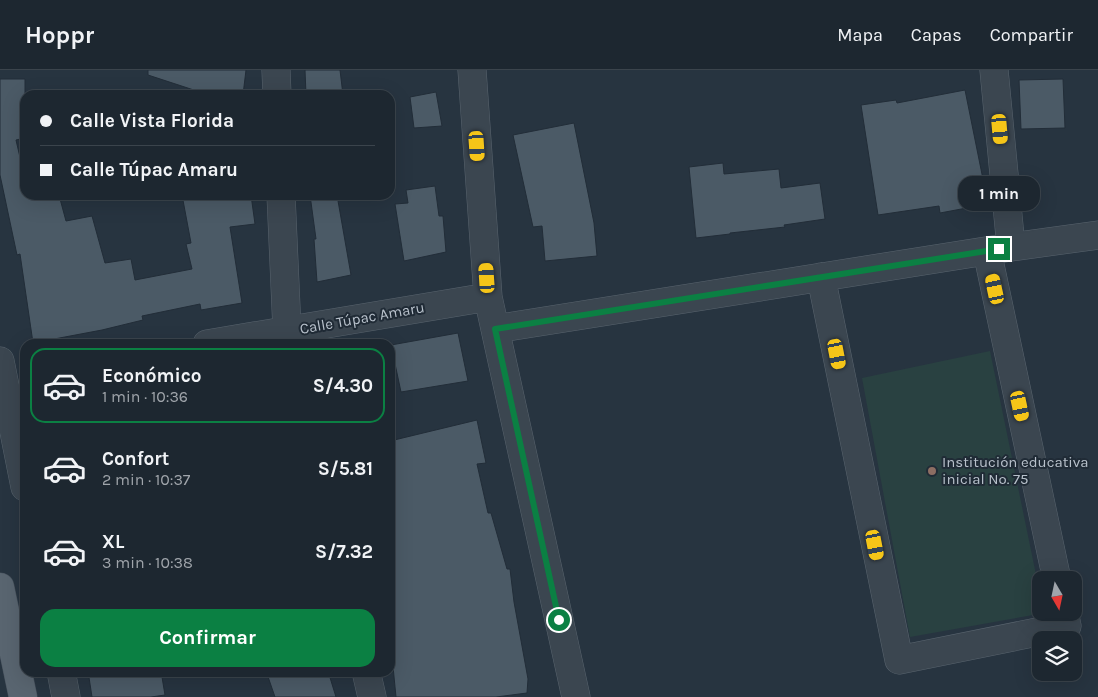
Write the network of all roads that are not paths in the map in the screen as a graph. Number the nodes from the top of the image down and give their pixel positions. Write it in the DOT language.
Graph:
graph roads {
  1 [pos="276,70"];
  2 [pos="472,70"];
  3 [pos="994,70"];
  4 [pos="277,90"];
  5 [pos="281,200"];
  6 [pos="1098,235"];
  7 [pos="999,249"];
  8 [pos="821,277"];
  9 [pos="488,296"];
  10 [pos="495,329"];
  11 [pos="289,337"];
  12 [pos="266,339"];
  13 [pos="10,371"];
  14 [pos="20,448"];
  15 [pos="1055,571"];
  16 [pos="0,587"];
  17 [pos="1066,621"];
  18 [pos="62,677"];
  19 [pos="367,677"];
  20 [pos="22,697"];
  21 [pos="66,697"];
  22 [pos="372,697"];
  23 [pos="576,697"];
  1 -- 4 [label="street"];
  2 -- 9 [label="street"];
  3 -- 7 [label="street"];
  5 -- 11 [label="street"];
  6 -- 7 [label="street"];
  7 -- 8 [label="street"];
  7 -- 15 [label="street"];
  8 -- 10 [label="street"];
  8 -- 17 [label="street"];
  9 -- 10 [label="street"];
  9 -- 11 [label="street, Calle Túpac Amaru"];
  10 -- 23 [label="street"];
  11 -- 12 [label="street, Calle Túpac Amaru"];
  13 -- 14 [label="street"];
  16 -- 20 [label="main road"];
  18 -- 21 [label="street"];
  19 -- 22 [label="street"];
}
